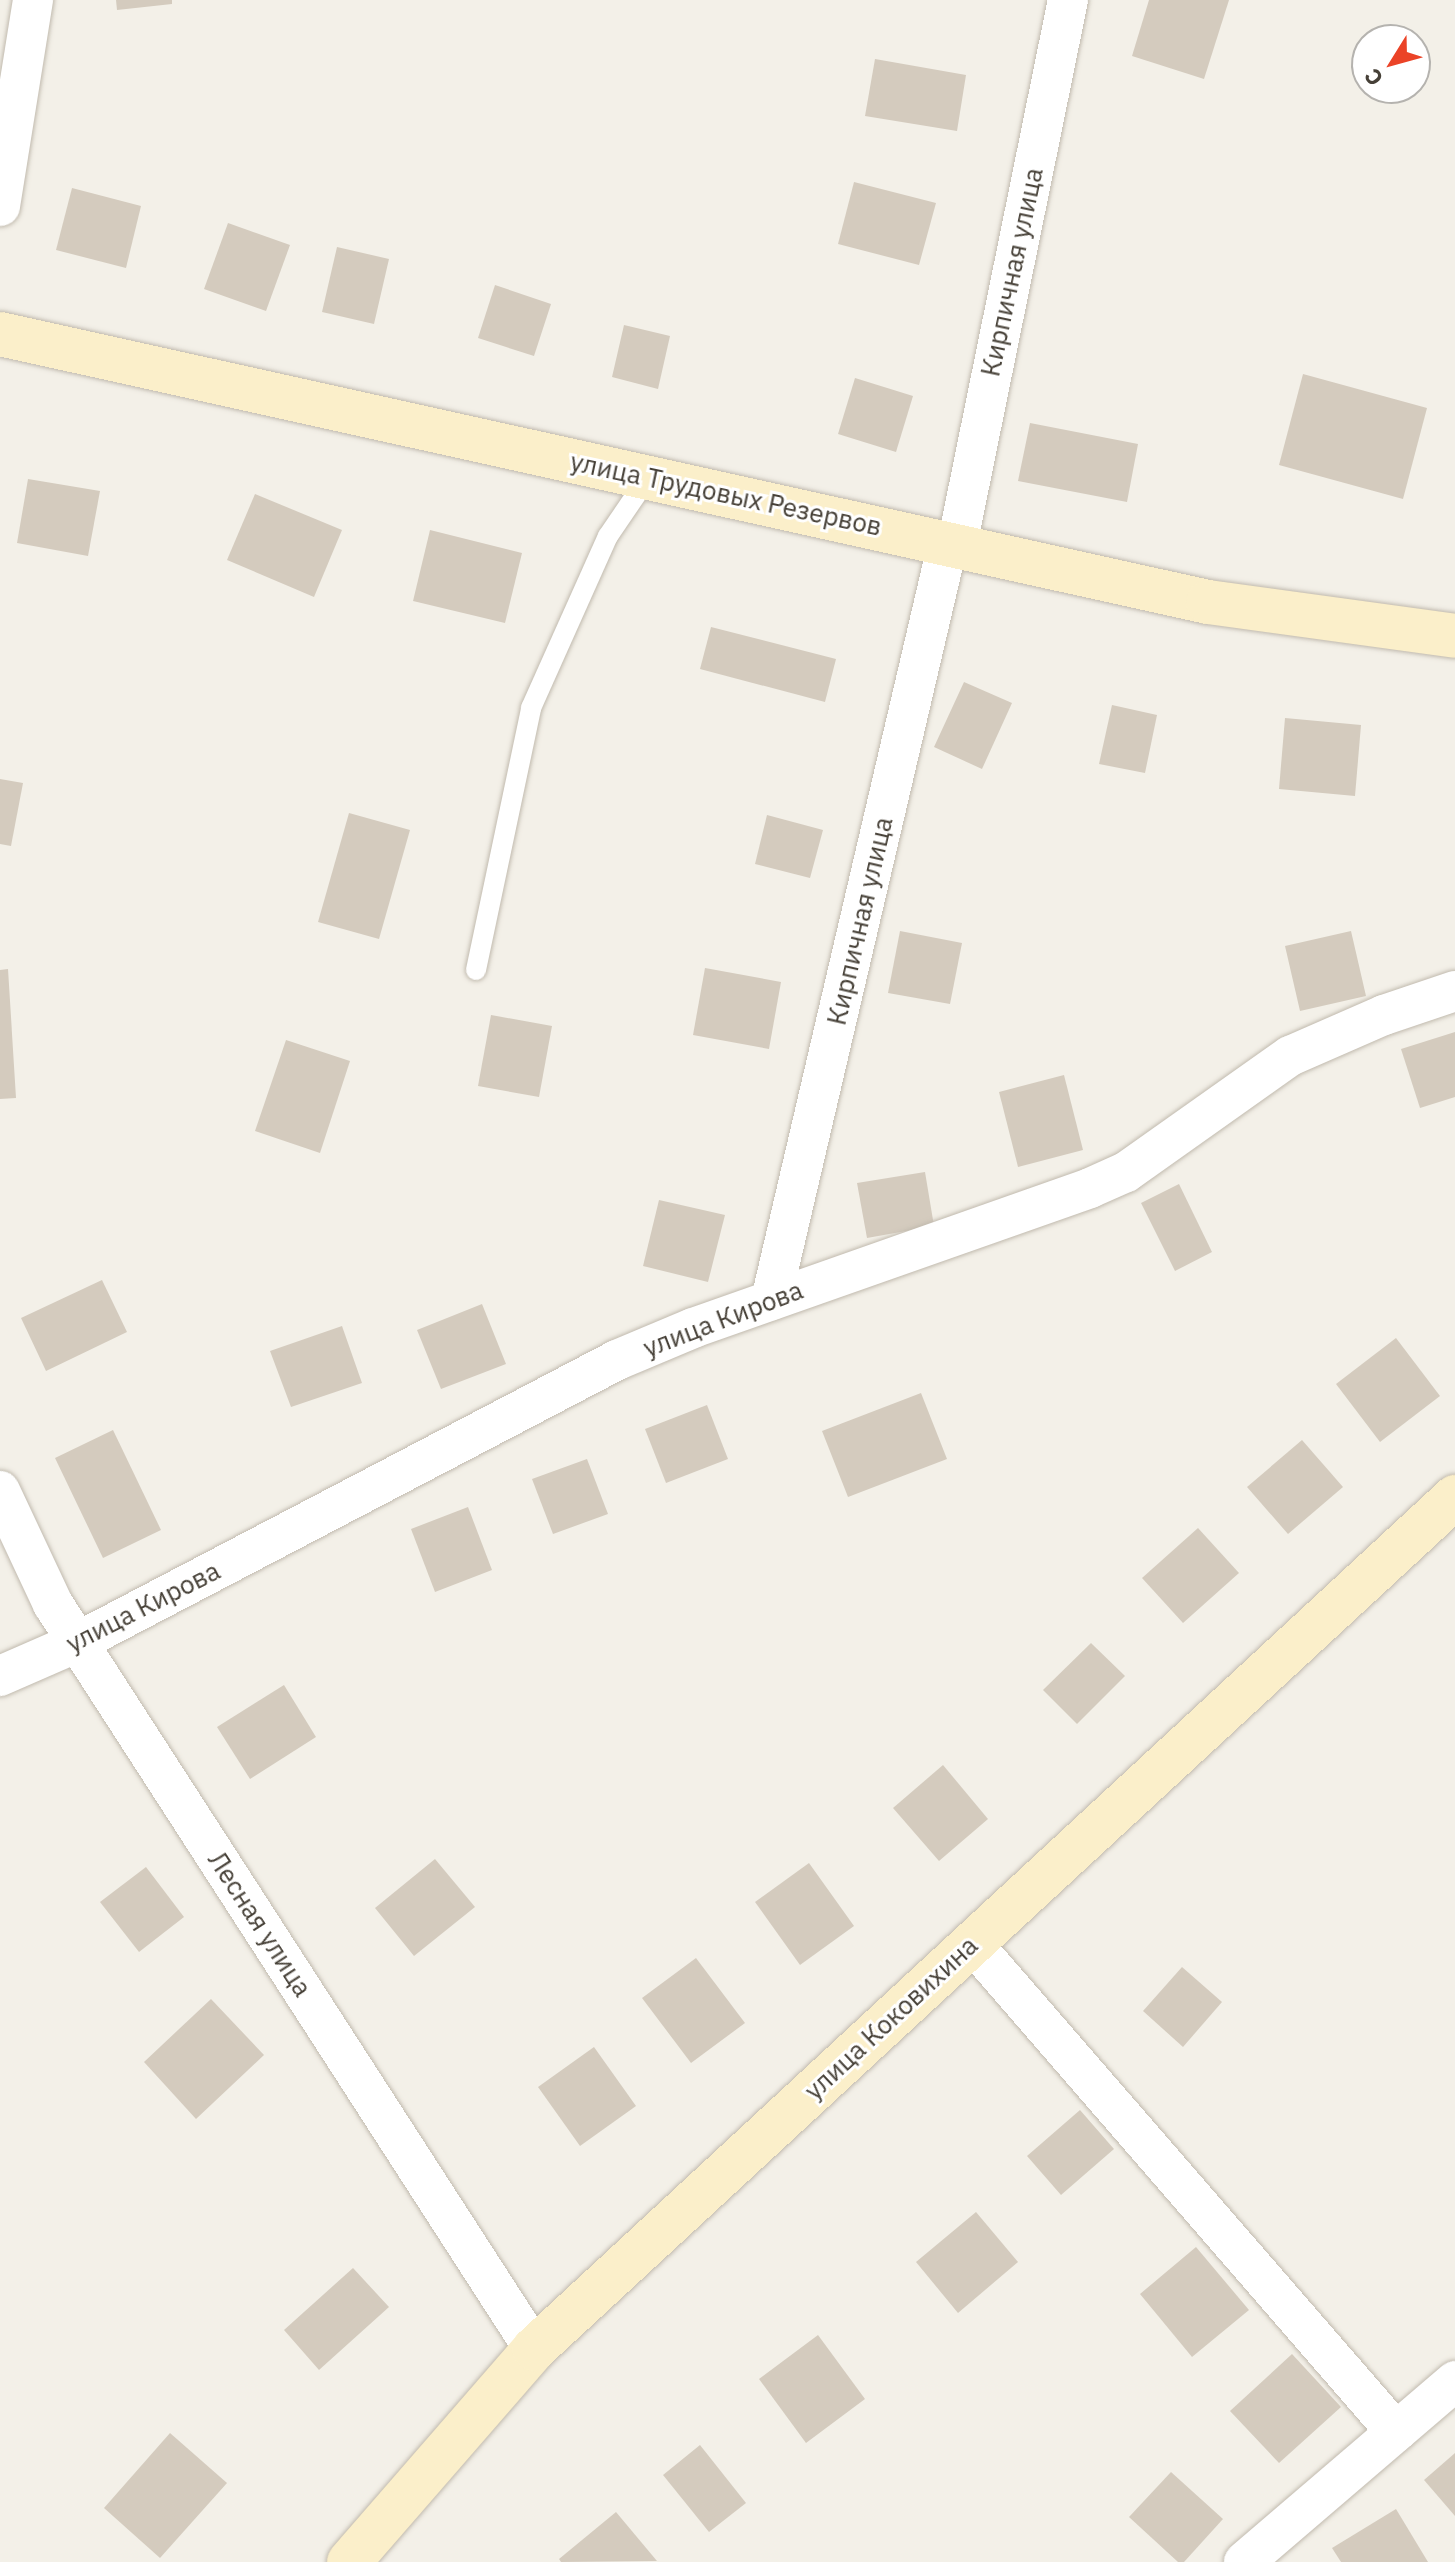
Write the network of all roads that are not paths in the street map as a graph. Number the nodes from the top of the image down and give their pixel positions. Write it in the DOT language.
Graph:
graph roads {
  1 [pos="33,0"];
  2 [pos="1068,0"];
  3 [pos="0,206"];
  4 [pos="0,334"];
  5 [pos="649,476"];
  6 [pos="952,544"];
  7 [pos="1455,636"];
  8 [pos="476,970"];
  9 [pos="1455,991"];
  10 [pos="771,1300"];
  11 [pos="0,1491"];
  12 [pos="1455,1497"];
  13 [pos="78,1642"];
  14 [pos="0,1676"];
  15 [pos="972,1943"];
  16 [pos="534,2349"];
  17 [pos="1455,2381"];
  18 [pos="1396,2432"];
  19 [pos="349,2562"];
  20 [pos="1244,2562"];
  1 -- 3 [label="street"];
  2 -- 6 [label="street, Кирпичная улица"];
  4 -- 5 [label="street, улица Трудовых Резервов"];
  5 -- 6 [label="street, улица Трудовых Резервов"];
  5 -- 8 [label="lane"];
  6 -- 7 [label="street, улица Трудовых Резервов"];
  6 -- 10 [label="street, Кирпичная улица"];
  9 -- 10 [label="street, улица Кирова"];
  10 -- 13 [label="street, улица Кирова"];
  11 -- 13 [label="street, Лесная улица"];
  12 -- 15 [label="street, улица Коковихина"];
  13 -- 14 [label="street, улица Кирова"];
  13 -- 16 [label="street, Лесная улица"];
  15 -- 16 [label="street, улица Коковихина"];
  15 -- 18 [label="street"];
  16 -- 19 [label="street, улица Коковихина"];
  17 -- 18 [label="street"];
  18 -- 20 [label="street"];
}
